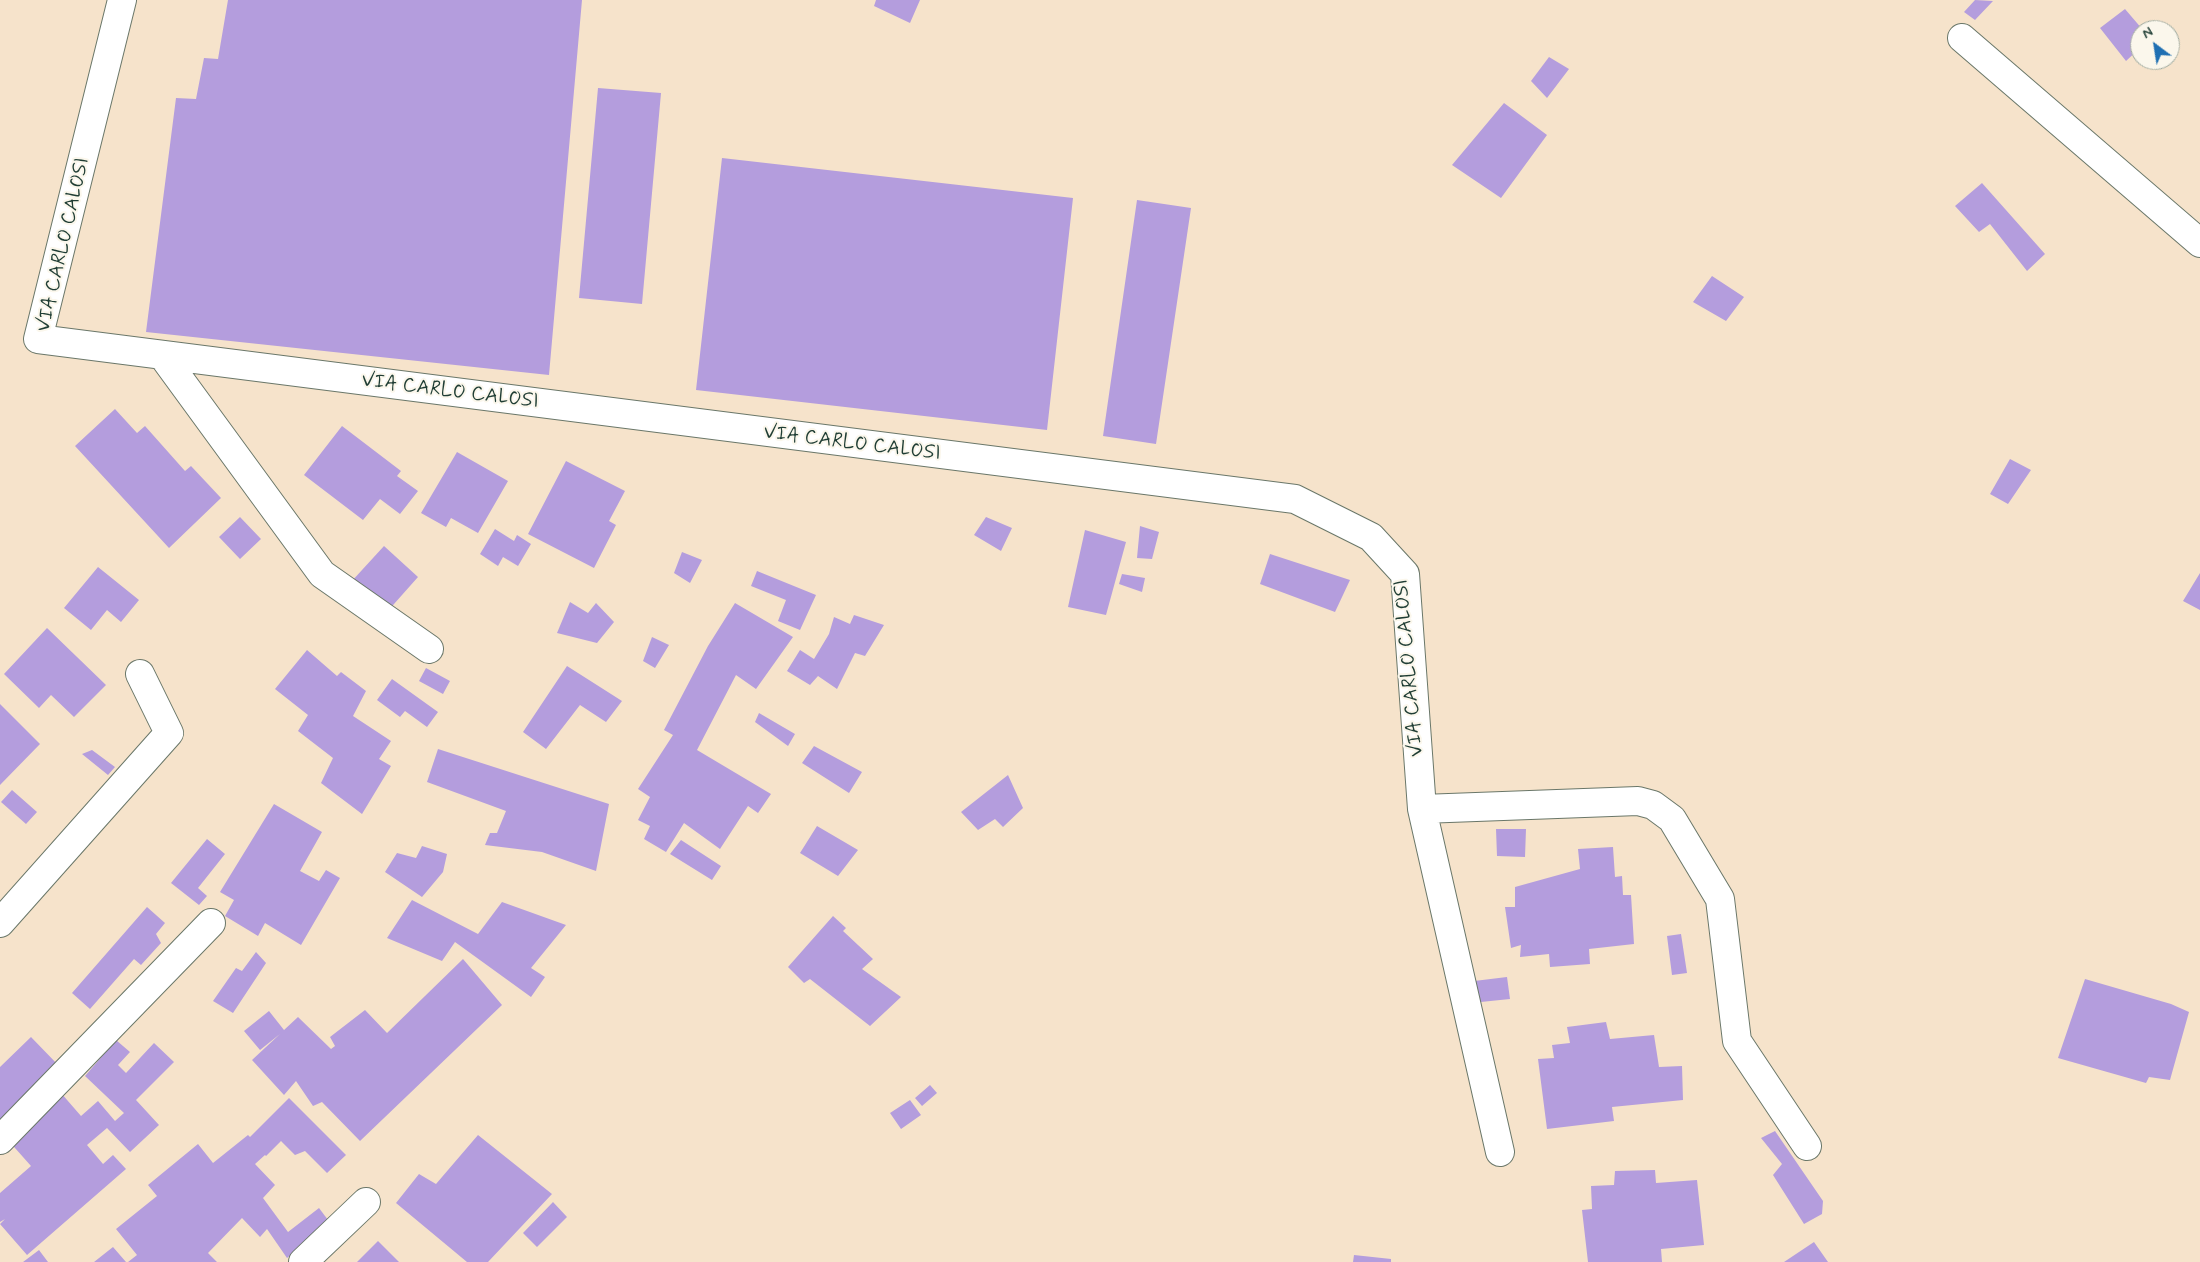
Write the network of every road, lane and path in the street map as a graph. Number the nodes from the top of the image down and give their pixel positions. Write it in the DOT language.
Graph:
graph roads {
  1 [pos="122,0"];
  2 [pos="1962,38"];
  3 [pos="2200,243"];
  4 [pos="162,355"];
  5 [pos="429,649"];
  6 [pos="140,674"];
  7 [pos="1422,809"];
  8 [pos="0,923"];
  9 [pos="211,923"];
  10 [pos="0,1140"];
  11 [pos="1807,1146"];
  12 [pos="1500,1152"];
  13 [pos="366,1202"];
  14 [pos="303,1262"];
  1 -- 4 [label="street, VIA CARLO CALOSI"];
  2 -- 3 [label="street"];
  4 -- 5 [label="street"];
  4 -- 7 [label="street, VIA CARLO CALOSI"];
  6 -- 8 [label="street"];
  7 -- 11 [label="street"];
  7 -- 12 [label="street, VIA CARLO CALOSI"];
  9 -- 10 [label="street"];
  13 -- 14 [label="street"];
}
